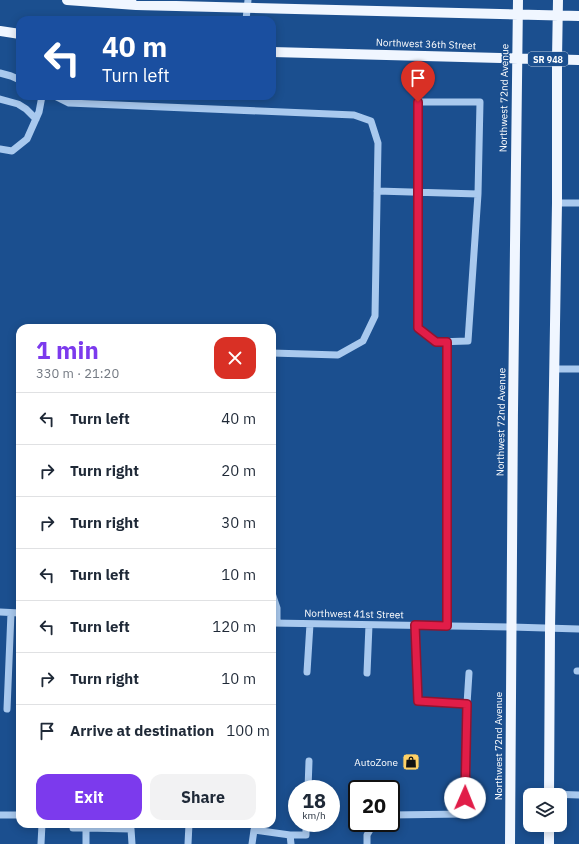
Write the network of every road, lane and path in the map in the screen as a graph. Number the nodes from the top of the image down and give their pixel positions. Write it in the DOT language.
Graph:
graph roads {
  1 [pos="67,0"];
  2 [pos="518,0"];
  3 [pos="558,0"];
  4 [pos="247,4"];
  5 [pos="518,15"];
  6 [pos="246,16"];
  7 [pos="558,16"];
  8 [pos="579,16"];
  9 [pos="0,31"];
  10 [pos="16,33"];
  11 [pos="276,52"];
  12 [pos="517,58"];
  13 [pos="557,59"];
  14 [pos="579,60"];
  15 [pos="0,73"];
  16 [pos="16,78"];
  17 [pos="0,99"];
  18 [pos="41,100"];
  19 [pos="63,100"];
  20 [pos="36,119"];
  21 [pos="0,149"];
  22 [pos="377,191"];
  23 [pos="417,192"];
  24 [pos="478,194"];
  25 [pos="556,203"];
  26 [pos="579,203"];
  27 [pos="447,342"];
  28 [pos="276,353"];
  29 [pos="554,369"];
  30 [pos="579,370"];
  31 [pos="0,612"];
  32 [pos="11,613"];
  33 [pos="16,613"];
  34 [pos="276,623"];
  35 [pos="310,624"];
  36 [pos="369,625"];
  37 [pos="415,625"];
  38 [pos="447,626"];
  39 [pos="510,627"];
  40 [pos="550,628"];
  41 [pos="579,629"];
  42 [pos="307,672"];
  43 [pos="469,673"];
  44 [pos="367,674"];
  45 [pos="467,704"];
  46 [pos="7,708"];
  47 [pos="309,761"];
  48 [pos="308,780"];
  49 [pos="550,788"];
  50 [pos="567,795"];
  51 [pos="579,795"];
  52 [pos="0,814"];
  53 [pos="16,815"];
  54 [pos="400,815"];
  55 [pos="42,828"];
  56 [pos="73,828"];
  57 [pos="86,828"];
  58 [pos="189,828"];
  59 [pos="306,832"];
  60 [pos="369,832"];
  61 [pos="549,832"];
  62 [pos="290,835"];
  63 [pos="41,844"];
  64 [pos="86,844"];
  65 [pos="132,844"];
  66 [pos="188,844"];
  67 [pos="252,844"];
  68 [pos="291,844"];
  69 [pos="367,844"];
  70 [pos="510,844"];
  71 [pos="549,844"];
  1 -- 4 [label="main road"];
  2 -- 5 [label="main road, Northwest 72nd Avenue"];
  3 -- 7 [label="main road"];
  4 -- 5 [label="main road"];
  4 -- 6 [label="street"];
  5 -- 7 [label="main road"];
  5 -- 12 [label="main road, Northwest 72nd Avenue"];
  7 -- 8 [label="main road"];
  7 -- 13 [label="main road"];
  9 -- 10 [label="main road"];
  11 -- 12 [label="main road, Northwest 36th Street / SR 948"];
  12 -- 13 [label="main road, Northwest 36th Street / SR 948"];
  12 -- 39 [label="main road, Northwest 72nd Avenue"];
  13 -- 14 [label="main road, Northwest 36th Street / SR 948"];
  13 -- 25 [label="main road"];
  15 -- 16 [label="street"];
  17 -- 20 [label="street"];
  18 -- 20 [label="street"];
  19 -- 22 [label="street"];
  20 -- 21 [label="street"];
  22 -- 23 [label="street"];
  22 -- 28 [label="street"];
  23 -- 24 [label="street"];
  23 -- 24 [label="street"];
  23 -- 27 [label="street"];
  24 -- 27 [label="street"];
  25 -- 26 [label="street"];
  25 -- 29 [label="main road"];
  27 -- 38 [label="street"];
  29 -- 30 [label="street"];
  29 -- 40 [label="main road"];
  31 -- 32 [label="street"];
  32 -- 33 [label="street"];
  32 -- 46 [label="street"];
  34 -- 35 [label="street, Northwest 41st Street"];
  35 -- 36 [label="street, Northwest 41st Street"];
  35 -- 42 [label="street"];
  36 -- 37 [label="street, Northwest 41st Street"];
  36 -- 44 [label="street"];
  37 -- 38 [label="street, Northwest 41st Street"];
  37 -- 45 [label="street"];
  38 -- 39 [label="street, Northwest 41st Street"];
  39 -- 40 [label="street, Northwest 41st Street"];
  39 -- 70 [label="main road, Northwest 72nd Avenue"];
  40 -- 41 [label="street, Northwest 41st Street"];
  40 -- 49 [label="main road"];
  43 -- 45 [label="street"];
  45 -- 54 [label="street"];
  47 -- 48 [label="street"];
  50 -- 51 [label="street"];
  52 -- 53 [label="street"];
  55 -- 63 [label="street"];
  56 -- 57 [label="street"];
  57 -- 64 [label="street"];
  57 -- 65 [label="street"];
  58 -- 66 [label="street"];
  59 -- 62 [label="street"];
  60 -- 69 [label="street"];
  61 -- 71 [label="main road"];
  62 -- 67 [label="street"];
  62 -- 68 [label="street"];
}
